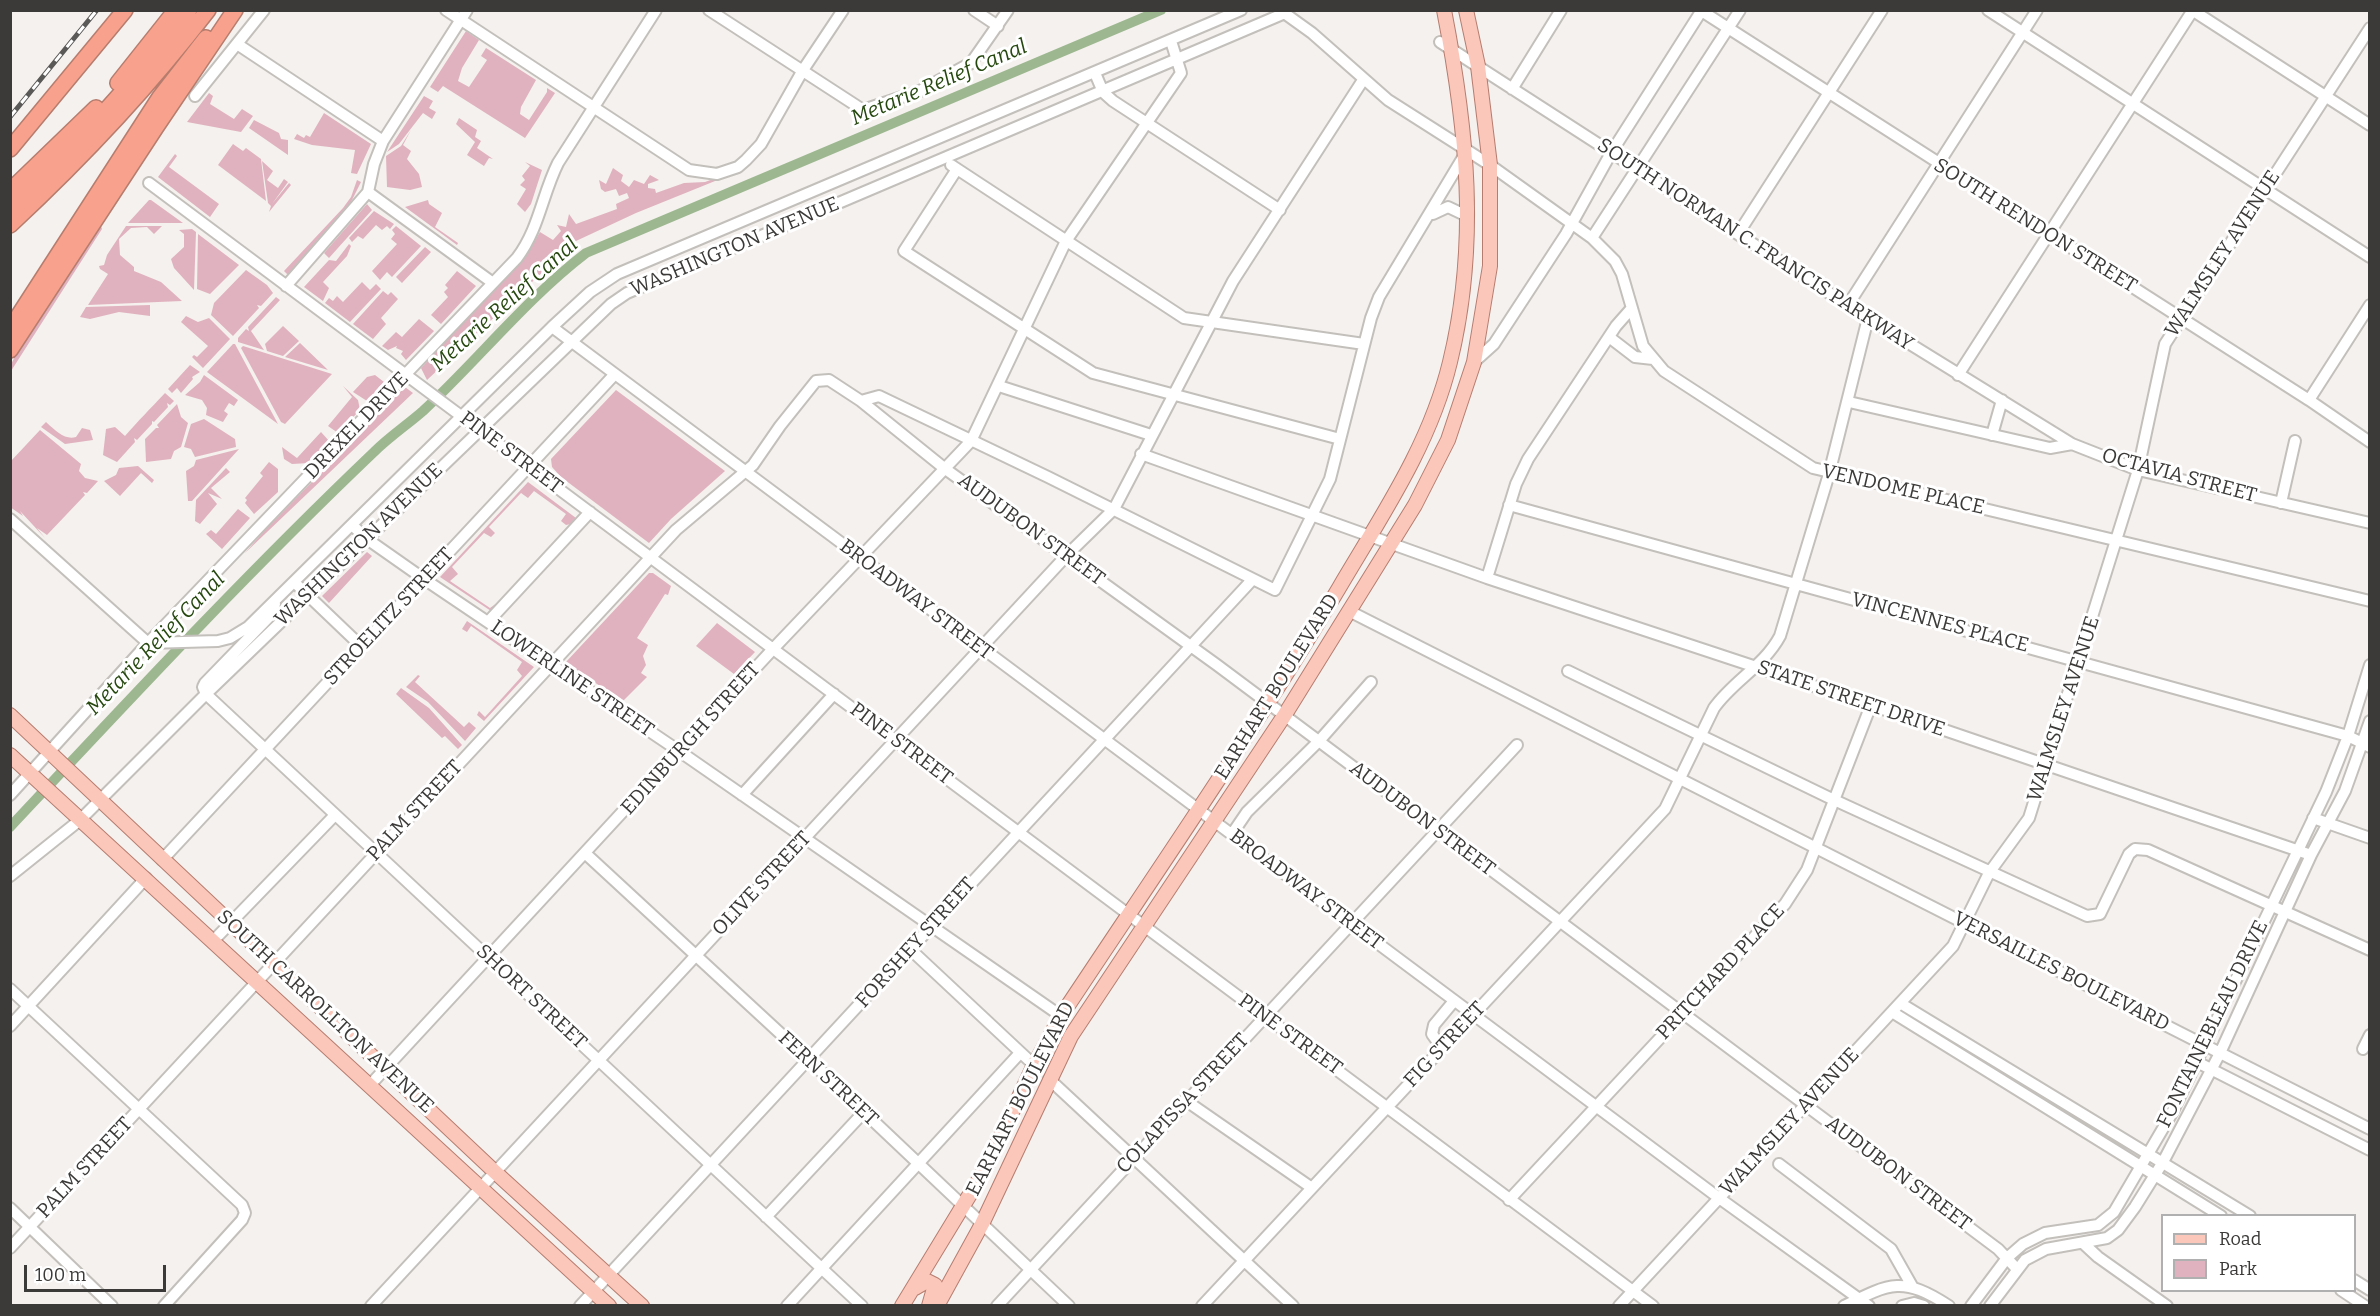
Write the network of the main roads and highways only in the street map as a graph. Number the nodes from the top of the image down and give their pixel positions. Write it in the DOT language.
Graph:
graph roads {
  1 [pos="125,10"];
  2 [pos="176,10"];
  3 [pos="189,10"];
  4 [pos="208,10"];
  5 [pos="229,10"];
  6 [pos="235,10"];
  7 [pos="1444,10"];
  8 [pos="1466,10"];
  9 [pos="10,149"];
  10 [pos="10,191"];
  11 [pos="10,208"];
  12 [pos="10,225"];
  13 [pos="1465,262"];
  14 [pos="1490,266"];
  15 [pos="10,329"];
  16 [pos="10,350"];
  17 [pos="10,715"];
  18 [pos="10,755"];
  19 [pos="912,1290"];
  20 [pos="609,1305"];
  21 [pos="642,1305"];
  22 [pos="902,1305"];
  23 [pos="929,1305"];
  24 [pos="937,1305"];
  1 -- 9 [label="highway"];
  2 -- 10 [label="highway"];
  3 -- 11 [label="highway"];
  4 -- 12 [label="highway"];
  5 -- 15 [label="highway"];
  6 -- 16 [label="highway"];
  7 -- 13 [label="main road, EARHART BOULEVARD"];
  8 -- 14 [label="main road, EARHART BOULEVARD"];
  13 -- 14 [label="main road"];
  13 -- 19 [label="main road, EARHART BOULEVARD"];
  14 -- 24 [label="main road, EARHART BOULEVARD"];
  17 -- 21 [label="main road, SOUTH CARROLLTON AVENUE"];
  18 -- 20 [label="main road, SOUTH CARROLLTON AVENUE"];
  19 -- 22 [label="main road, EARHART BOULEVARD"];
  19 -- 23 [label="main road"];
}
